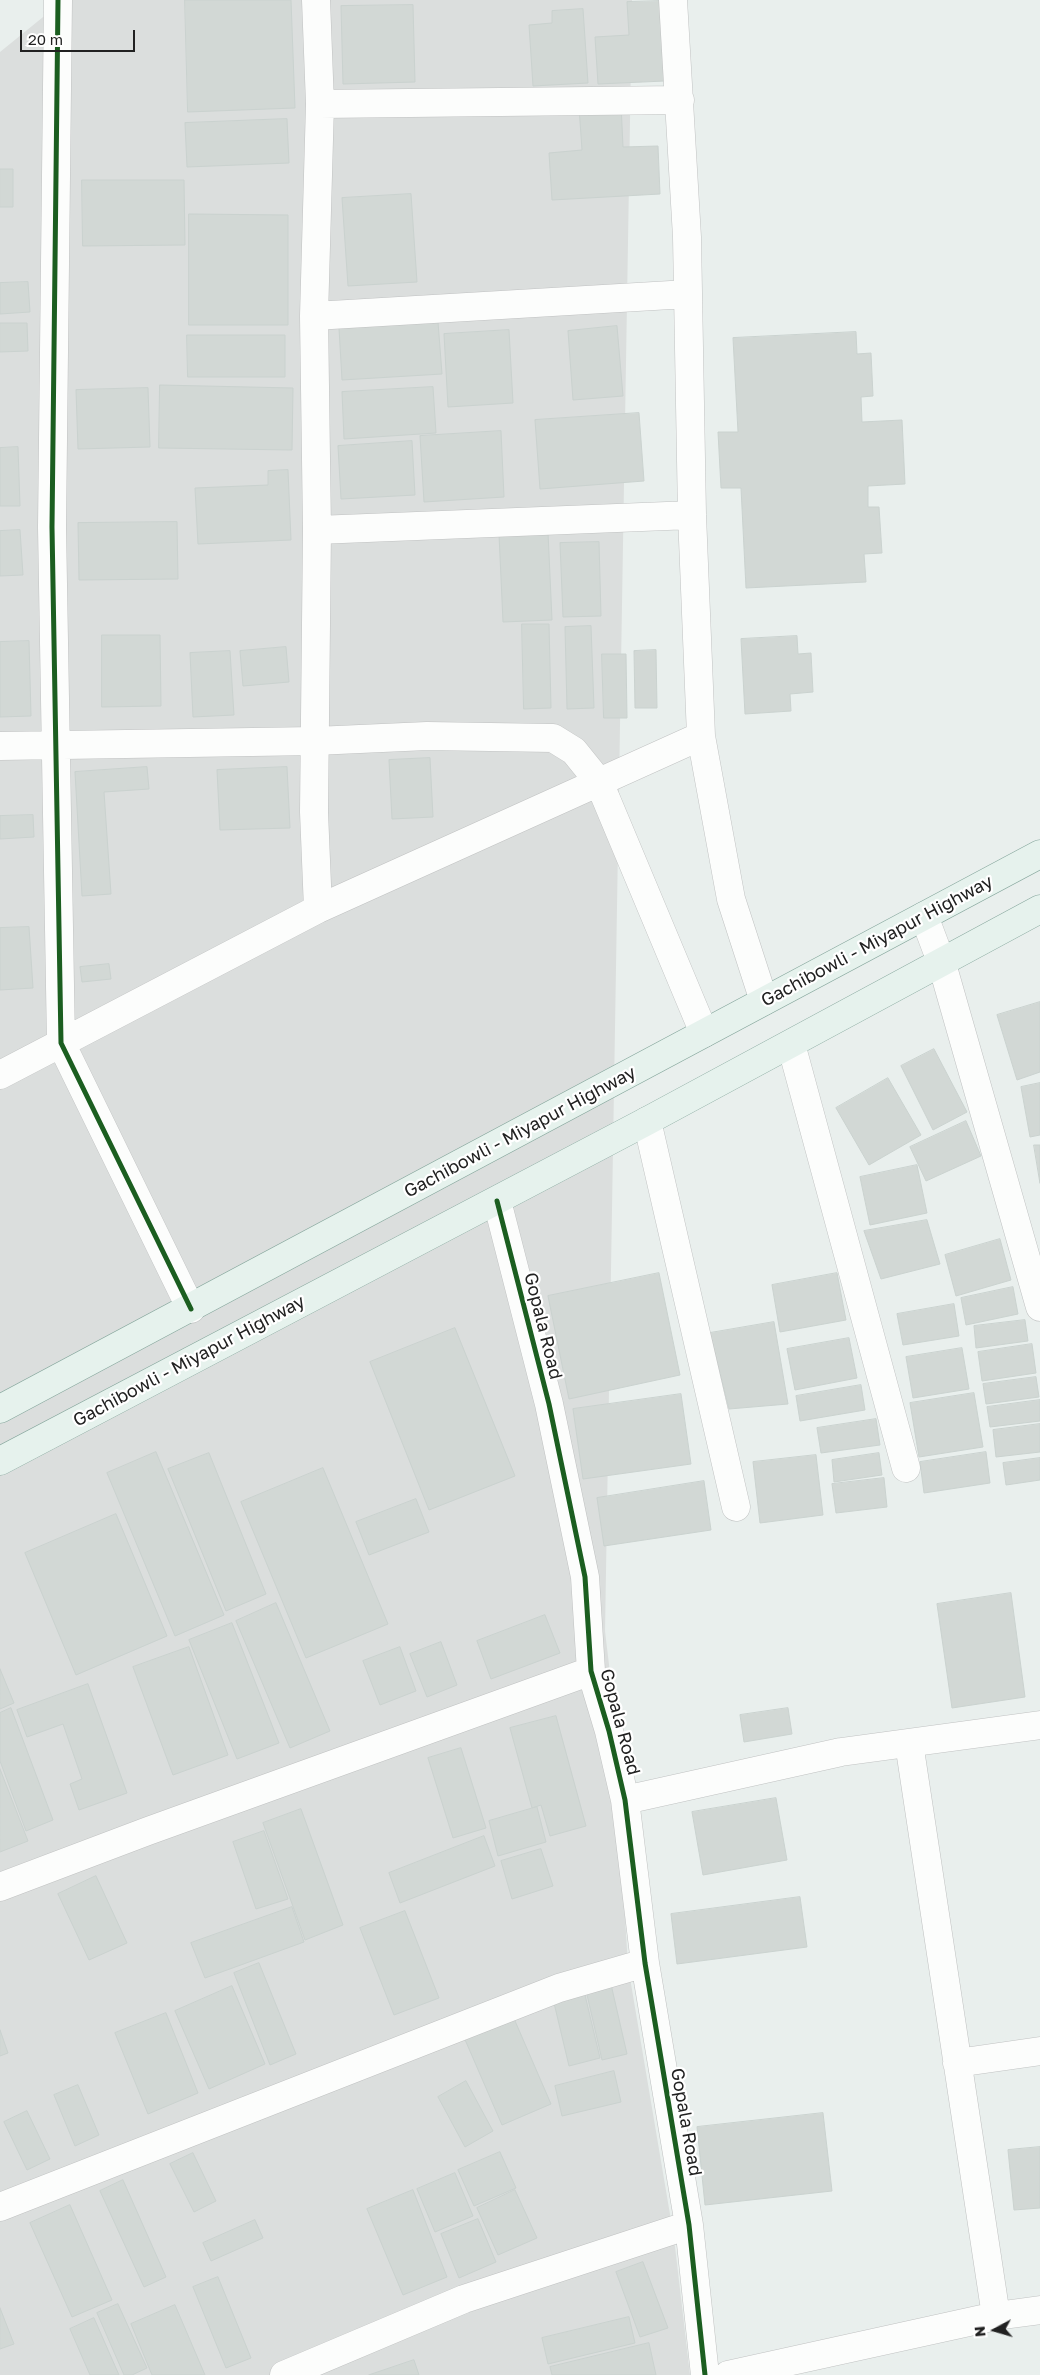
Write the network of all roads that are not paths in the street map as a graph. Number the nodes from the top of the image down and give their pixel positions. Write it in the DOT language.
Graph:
graph roads {
  1 [pos="58,0"];
  2 [pos="316,0"];
  3 [pos="673,0"];
  4 [pos="680,100"];
  5 [pos="320,104"];
  6 [pos="688,294"];
  7 [pos="314,316"];
  8 [pos="692,515"];
  9 [pos="317,530"];
  10 [pos="700,736"];
  11 [pos="314,741"];
  12 [pos="0,746"];
  13 [pos="56,746"];
  14 [pos="599,782"];
  15 [pos="1040,854"];
  16 [pos="318,908"];
  17 [pos="1040,909"];
  18 [pos="924,916"];
  19 [pos="942,964"];
  20 [pos="764,1001"];
  21 [pos="704,1033"];
  22 [pos="61,1043"];
  23 [pos="791,1044"];
  24 [pos="0,1075"];
  25 [pos="647,1121"];
  26 [pos="497,1201"];
  27 [pos="1040,1307"];
  28 [pos="191,1309"];
  29 [pos="0,1410"];
  30 [pos="0,1461"];
  31 [pos="906,1468"];
  32 [pos="736,1507"];
  33 [pos="591,1671"];
  34 [pos="1040,1725"];
  35 [pos="909,1743"];
  36 [pos="626,1800"];
  37 [pos="0,1887"];
  38 [pos="644,1963"];
  39 [pos="1040,2051"];
  40 [pos="957,2063"];
  41 [pos="0,2207"];
  42 [pos="689,2226"];
  43 [pos="1040,2310"];
  44 [pos="996,2316"];
  45 [pos="284,2375"];
  46 [pos="705,2375"];
  47 [pos="728,2375"];
  1 -- 13 [label="street"];
  2 -- 5 [label="street"];
  3 -- 4 [label="street"];
  4 -- 5 [label="street"];
  4 -- 6 [label="street"];
  5 -- 7 [label="street"];
  6 -- 7 [label="street"];
  6 -- 8 [label="street"];
  7 -- 9 [label="street"];
  8 -- 9 [label="street"];
  8 -- 10 [label="street"];
  9 -- 11 [label="street"];
  10 -- 14 [label="street"];
  10 -- 20 [label="street"];
  11 -- 13 [label="street"];
  11 -- 14 [label="street"];
  11 -- 16 [label="street"];
  12 -- 13 [label="street"];
  13 -- 22 [label="street"];
  14 -- 16 [label="street"];
  14 -- 21 [label="street"];
  15 -- 18 [label="main road, Gachibowli - Miyapur Highway"];
  16 -- 22 [label="street"];
  17 -- 19 [label="main road, Gachibowli - Miyapur Highway"];
  18 -- 19 [label="street"];
  18 -- 20 [label="main road, Gachibowli - Miyapur Highway"];
  19 -- 23 [label="main road, Gachibowli - Miyapur Highway"];
  19 -- 27 [label="street"];
  20 -- 21 [label="main road, Gachibowli - Miyapur Highway"];
  21 -- 28 [label="main road, Gachibowli - Miyapur Highway"];
  22 -- 24 [label="street"];
  22 -- 28 [label="street"];
  23 -- 25 [label="main road, Gachibowli - Miyapur Highway"];
  23 -- 31 [label="street"];
  25 -- 26 [label="main road, Gachibowli - Miyapur Highway"];
  25 -- 32 [label="street"];
  26 -- 30 [label="main road, Gachibowli - Miyapur Highway"];
  26 -- 33 [label="street, Gopala Road"];
  28 -- 29 [label="main road, Gachibowli - Miyapur Highway"];
  33 -- 36 [label="street, Gopala Road"];
  33 -- 37 [label="street"];
  34 -- 35 [label="street"];
  35 -- 36 [label="street"];
  35 -- 40 [label="street"];
  36 -- 38 [label="street, Gopala Road"];
  38 -- 41 [label="street"];
  38 -- 42 [label="street, Gopala Road"];
  39 -- 40 [label="street"];
  40 -- 44 [label="street"];
  42 -- 45 [label="street"];
  42 -- 46 [label="street, Gopala Road"];
  43 -- 44 [label="street"];
  44 -- 47 [label="street"];
}
